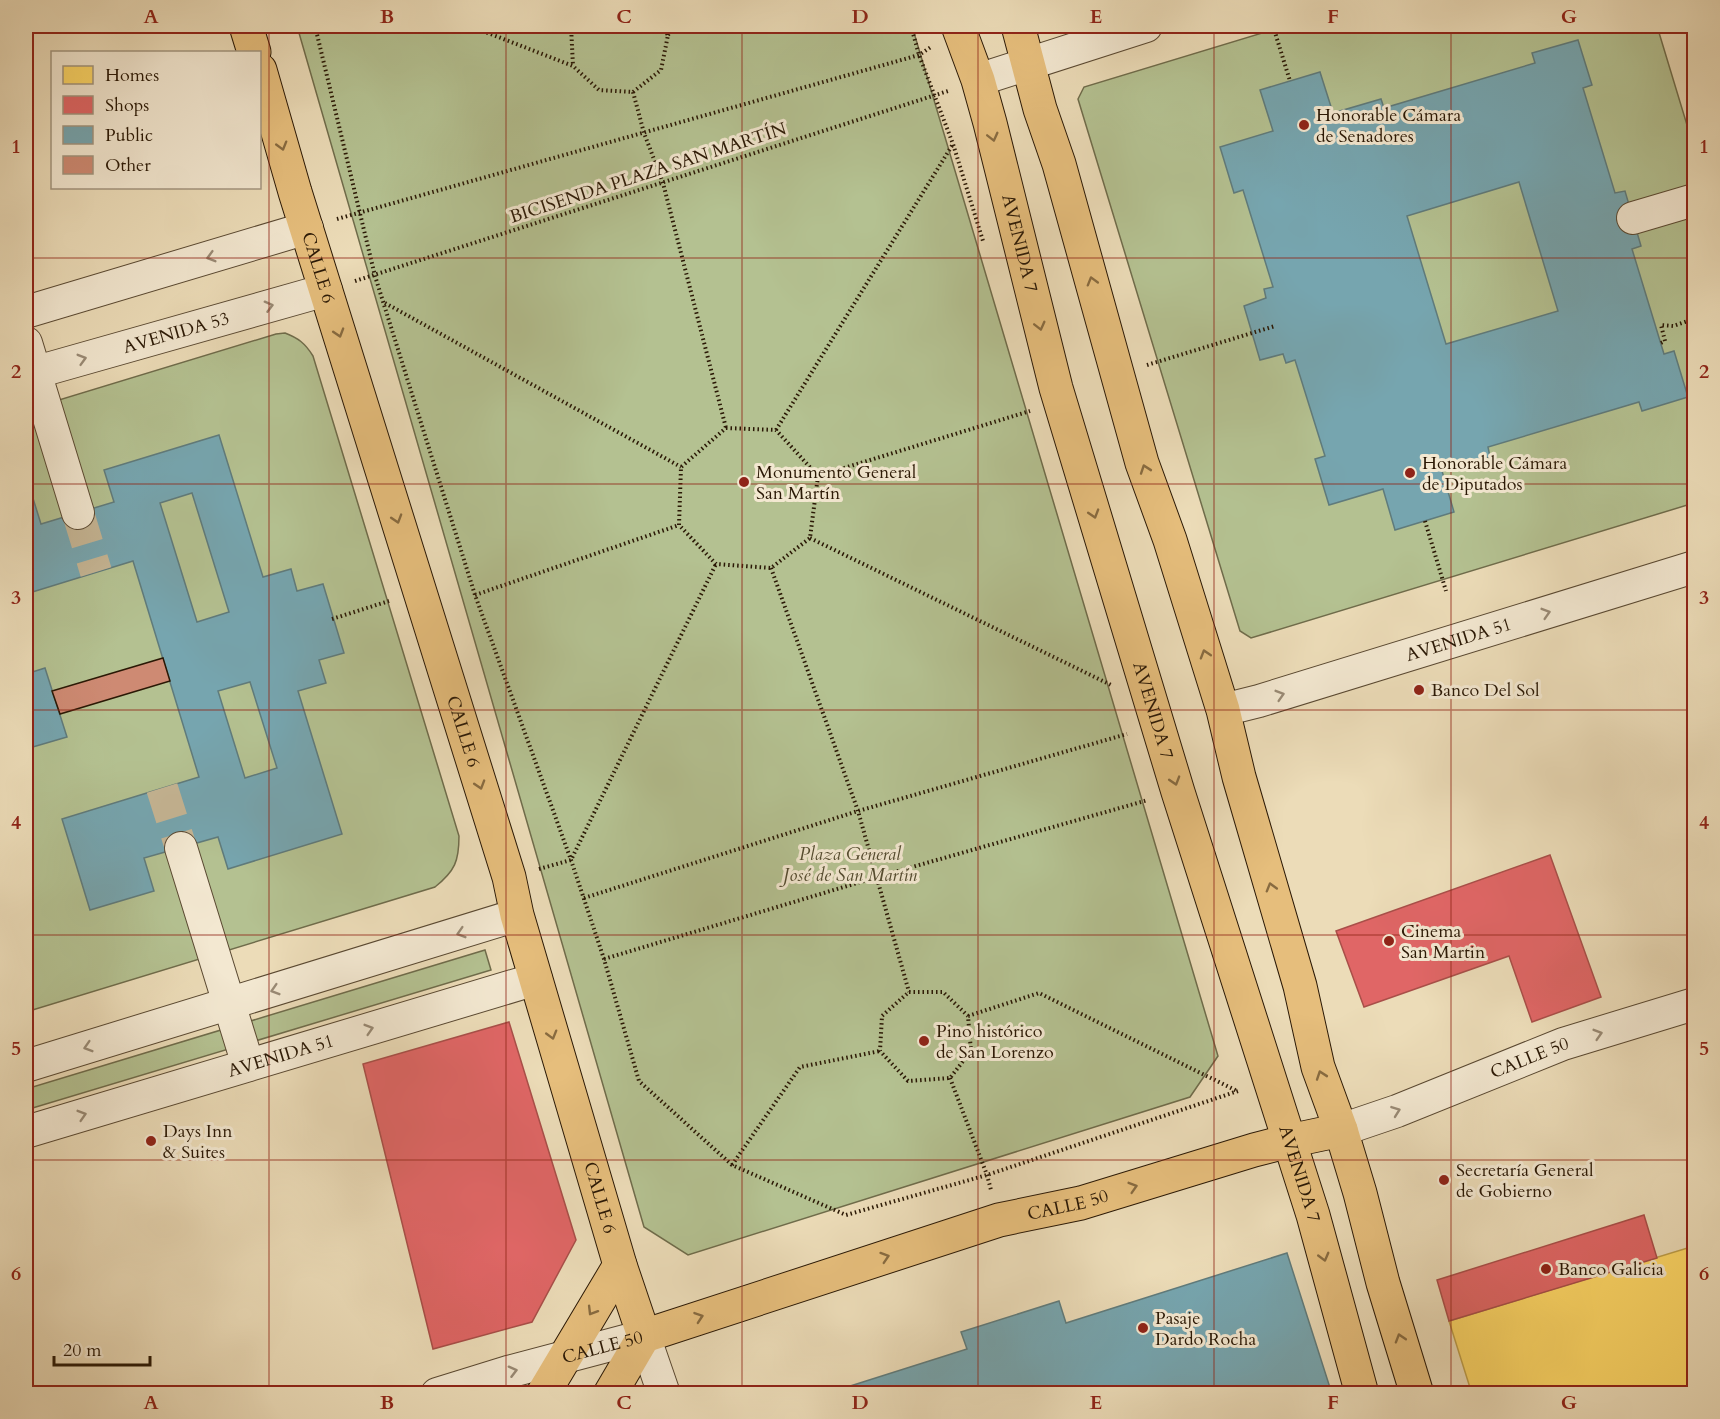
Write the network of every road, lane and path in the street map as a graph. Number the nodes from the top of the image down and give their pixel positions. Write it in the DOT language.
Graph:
graph roads {
  1 [pos="246,26"];
  2 [pos="315,26"];
  3 [pos="470,26"];
  4 [pos="572,26"];
  5 [pos="661,26"];
  6 [pos="675,26"];
  7 [pos="911,26"];
  8 [pos="960,26"];
  9 [pos="1018,26"];
  10 [pos="1146,26"];
  11 [pos="1273,26"];
  12 [pos="668,35"];
  13 [pos="254,51"];
  14 [pos="919,55"];
  15 [pos="1027,63"];
  16 [pos="573,66"];
  17 [pos="261,73"];
  18 [pos="978,81"];
  19 [pos="1290,81"];
  20 [pos="633,92"];
  21 [pos="935,96"];
  22 [pos="644,134"];
  23 [pos="953,144"];
  24 [pos="663,183"];
  25 [pos="1695,200"];
  26 [pos="359,212"];
  27 [pos="1633,218"];
  28 [pos="307,228"];
  29 [pos="984,244"];
  30 [pos="375,276"];
  31 [pos="326,290"];
  32 [pos="384,303"];
  33 [pos="26,312"];
  34 [pos="1695,319"];
  35 [pos="1275,326"];
  36 [pos="1661,343"];
  37 [pos="28,364"];
  38 [pos="1146,365"];
  39 [pos="1034,410"];
  40 [pos="726,428"];
  41 [pos="776,430"];
  42 [pos="681,467"];
  43 [pos="818,476"];
  44 [pos="78,513"];
  45 [pos="1425,521"];
  46 [pos="679,525"];
  47 [pos="810,538"];
  48 [pos="716,564"];
  49 [pos="1695,567"];
  50 [pos="771,568"];
  51 [pos="1446,591"];
  52 [pos="475,595"];
  53 [pos="396,598"];
  54 [pos="332,619"];
  55 [pos="1110,675"];
  56 [pos="1223,710"];
  57 [pos="1125,724"];
  58 [pos="1128,734"];
  59 [pos="1131,745"];
  60 [pos="1163,796"];
  61 [pos="1152,811"];
  62 [pos="858,812"];
  63 [pos="181,848"];
  64 [pos="571,860"];
  65 [pos="877,877"];
  66 [pos="509,878"];
  67 [pos="584,898"];
  68 [pos="517,915"];
  69 [pos="604,959"];
  70 [pos="536,979"];
  71 [pos="909,992"];
  72 [pos="229,1004"];
  73 [pos="1695,1004"];
  74 [pos="968,1016"];
  75 [pos="880,1051"];
  76 [pos="248,1065"];
  77 [pos="26,1066"];
  78 [pos="950,1078"];
  79 [pos="1235,1080"];
  80 [pos="1238,1091"];
  81 [pos="1341,1130"];
  82 [pos="26,1131"];
  83 [pos="1289,1141"];
  84 [pos="732,1165"];
  85 [pos="987,1175"];
  86 [pos="999,1220"];
  87 [pos="620,1265"];
  88 [pos="644,1336"];
  89 [pos="564,1358"];
  90 [pos="437,1394"];
  91 [pos="543,1394"];
  92 [pos="609,1394"];
  93 [pos="663,1394"];
  94 [pos="1362,1394"];
  95 [pos="1417,1394"];
  1 -- 13 [label="main road"];
  2 -- 26 [label="path"];
  3 -- 16 [label="path"];
  4 -- 16 [label="path"];
  5 -- 12 [label="path"];
  6 -- 12 [label="path"];
  7 -- 14 [label="path"];
  8 -- 14 [label="path"];
  8 -- 18 [label="main road, AVENIDA 7"];
  9 -- 15 [label="main road"];
  10 -- 15 [label="street"];
  11 -- 19 [label="path"];
  12 -- 20 [label="path"];
  14 -- 21 [label="path"];
  14 -- 22 [label="path"];
  15 -- 18 [label="street"];
  56 -- 15 [label="main road, one-way"];
  16 -- 20 [label="path"];
  17 -- 28 [label="main road, CALLE 6, one-way"];
  18 -- 21 [label="path, BICISENDA PLAZA SAN MARTÍN"];
  18 -- 60 [label="main road, AVENIDA 7, one-way"];
  20 -- 22 [label="path"];
  21 -- 23 [label="path"];
  21 -- 24 [label="path, BICISENDA PLAZA SAN MARTÍN"];
  22 -- 24 [label="path"];
  22 -- 26 [label="path"];
  23 -- 29 [label="path"];
  23 -- 41 [label="path"];
  24 -- 30 [label="path, BICISENDA PLAZA SAN MARTÍN"];
  24 -- 40 [label="path"];
  25 -- 27 [label="street"];
  26 -- 28 [label="path"];
  26 -- 30 [label="path"];
  28 -- 31 [label="main road, CALLE 6"];
  28 -- 33 [label="street, one-way"];
  30 -- 31 [label="path, BICISENDA PLAZA SAN MARTÍN"];
  30 -- 32 [label="path"];
  37 -- 31 [label="street, AVENIDA 53, one-way"];
  31 -- 66 [label="main road, CALLE 6, one-way"];
  32 -- 42 [label="path"];
  32 -- 52 [label="path"];
  34 -- 36 [label="path"];
  35 -- 38 [label="path"];
  37 -- 44 [label="street"];
  39 -- 43 [label="path"];
  40 -- 41 [label="path"];
  40 -- 42 [label="path"];
  41 -- 43 [label="path"];
  42 -- 46 [label="path"];
  43 -- 47 [label="path"];
  45 -- 51 [label="path"];
  46 -- 48 [label="path"];
  46 -- 52 [label="path"];
  47 -- 50 [label="path"];
  47 -- 55 [label="path"];
  48 -- 50 [label="path"];
  48 -- 64 [label="path"];
  56 -- 49 [label="street, AVENIDA 51, one-way"];
  50 -- 62 [label="path"];
  52 -- 64 [label="path"];
  53 -- 54 [label="path"];
  81 -- 56 [label="main road, one-way"];
  57 -- 58 [label="path"];
  58 -- 59 [label="path"];
  58 -- 62 [label="path"];
  60 -- 61 [label="path"];
  60 -- 65 [label="path"];
  60 -- 83 [label="main road, AVENIDA 7"];
  62 -- 65 [label="path"];
  62 -- 67 [label="path"];
  63 -- 72 [label="street"];
  64 -- 66 [label="path"];
  64 -- 67 [label="path"];
  65 -- 69 [label="path"];
  65 -- 71 [label="path"];
  66 -- 68 [label="main road, CALLE 6"];
  67 -- 69 [label="path"];
  68 -- 70 [label="main road, CALLE 6"];
  68 -- 72 [label="street, one-way"];
  69 -- 84 [label="path"];
  76 -- 70 [label="street, AVENIDA 51, one-way"];
  70 -- 87 [label="main road, CALLE 6, one-way"];
  71 -- 74 [label="path"];
  71 -- 75 [label="path"];
  72 -- 76 [label="street"];
  72 -- 77 [label="street, one-way"];
  81 -- 73 [label="street, CALLE 50, one-way"];
  74 -- 78 [label="path"];
  74 -- 80 [label="path"];
  75 -- 78 [label="path"];
  75 -- 84 [label="path"];
  82 -- 76 [label="street, AVENIDA 51, one-way"];
  78 -- 85 [label="path"];
  79 -- 80 [label="path"];
  80 -- 85 [label="path"];
  81 -- 83 [label="main road, CALLE 50"];
  95 -- 81 [label="main road, one-way"];
  86 -- 83 [label="main road, CALLE 50, one-way"];
  83 -- 94 [label="main road, AVENIDA 7, one-way"];
  84 -- 85 [label="path"];
  85 -- 86 [label="path"];
  88 -- 86 [label="main road, CALLE 50, one-way"];
  87 -- 88 [label="main road, CALLE 6"];
  87 -- 89 [label="main road, one-way"];
  88 -- 89 [label="street, CALLE 50"];
  88 -- 92 [label="main road"];
  88 -- 93 [label="street, CALLE 6"];
  90 -- 89 [label="street, CALLE 50, one-way"];
  89 -- 91 [label="main road"];
}
